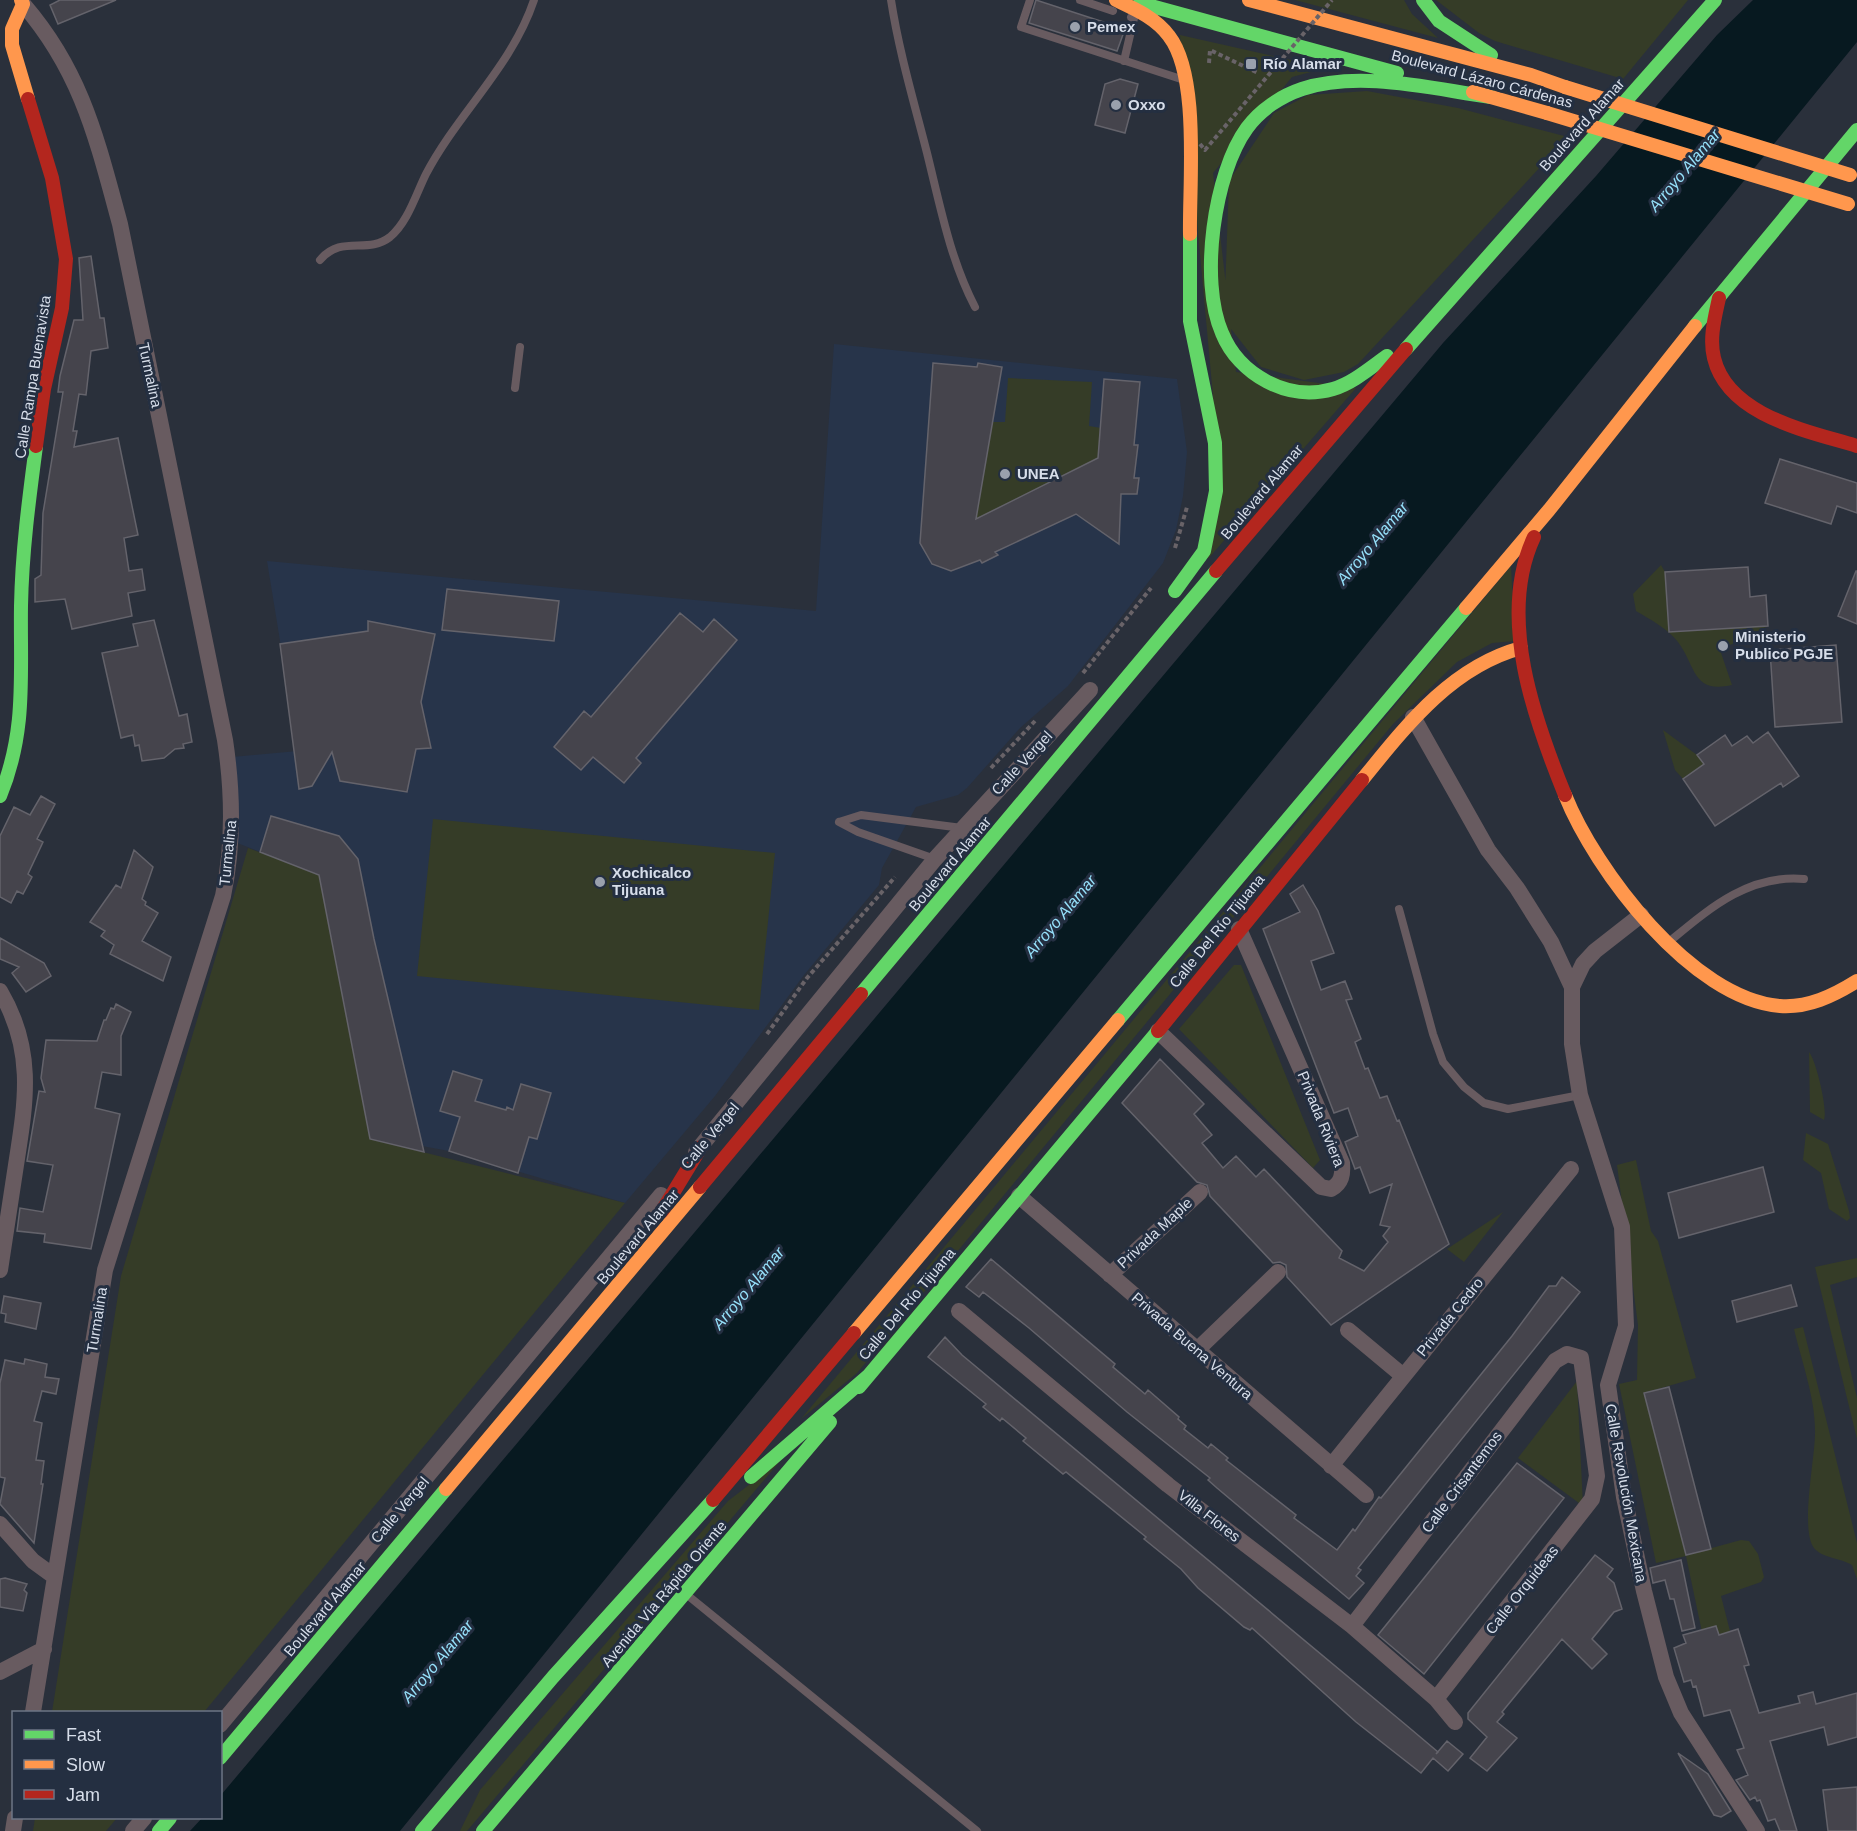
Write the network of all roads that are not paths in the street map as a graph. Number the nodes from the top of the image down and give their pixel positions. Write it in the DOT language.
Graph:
graph roads {
  1 [pos="534,0"];
  2 [pos="891,0"];
  3 [pos="1030,0"];
  4 [pos="1080,0"];
  5 [pos="1116,0"];
  6 [pos="1131,0"];
  7 [pos="1249,0"];
  8 [pos="1423,0"];
  9 [pos="1715,0"];
  10 [pos="22,2"];
  11 [pos="1124,61"];
  12 [pos="1531,75"];
  13 [pos="1188,81"];
  14 [pos="1491,97"];
  15 [pos="1857,130"];
  16 [pos="1853,176"];
  17 [pos="1852,206"];
  18 [pos="320,260"];
  19 [pos="1719,296"];
  20 [pos="975,307"];
  21 [pos="1439,311"];
  22 [pos="520,347"];
  23 [pos="515,388"];
  24 [pos="1857,446"];
  25 [pos="1549,510"];
  26 [pos="1234,550"];
  27 [pos="1169,599"];
  28 [pos="1521,648"];
  29 [pos="1132,649"];
  30 [pos="1091,682"];
  31 [pos="1413,717"];
  32 [pos="0,796"];
  33 [pos="963,828"];
  34 [pos="935,859"];
  35 [pos="1804,879"];
  36 [pos="1399,909"];
  37 [pos="1641,915"];
  38 [pos="1239,929"];
  39 [pos="1668,943"];
  40 [pos="1857,981"];
  41 [pos="1572,987"];
  42 [pos="0,991"];
  43 [pos="1158,1031"];
  44 [pos="1580,1095"];
  45 [pos="701,1146"];
  46 [pos="1571,1169"];
  47 [pos="1200,1192"];
  48 [pos="1019,1196"];
  49 [pos="0,1270"];
  50 [pos="1278,1272"];
  51 [pos="1110,1275"];
  52 [pos="937,1293"];
  53 [pos="586,1325"];
  54 [pos="1348,1330"];
  55 [pos="1197,1350"];
  56 [pos="1581,1358"];
  57 [pos="868,1376"];
  58 [pos="1402,1376"];
  59 [pos="1331,1466"];
  60 [pos="1366,1495"];
  61 [pos="0,1524"];
  62 [pos="681,1538"];
  63 [pos="55,1577"];
  64 [pos="686,1594"];
  65 [pos="1352,1626"];
  66 [pos="44,1649"];
  67 [pos="0,1672"];
  68 [pos="1436,1699"];
  69 [pos="33,1711"];
  70 [pos="1455,1722"];
  71 [pos="222,1723"];
  72 [pos="493,1746"];
  73 [pos="222,1756"];
  74 [pos="143,1819"];
  75 [pos="169,1819"];
  76 [pos="449,1821"];
  77 [pos="133,1831"];
  78 [pos="159,1831"];
  79 [pos="422,1831"];
  80 [pos="483,1831"];
  81 [pos="977,1831"];
  82 [pos="1757,1831"];
  1 -- 18 [label="lane"];
  2 -- 20 [label="lane"];
  3 -- 11 [label="lane"];
  4 -- 11 [label="lane"];
  5 -- 13 [label="main road"];
  6 -- 14 [label="main road, Boulevard Lázaro Cárdenas"];
  7 -- 12 [label="main road, Boulevard Lázaro Cárdenas"];
  8 -- 12 [label="main road"];
  9 -- 21 [label="main road, Boulevard Alamar"];
  10 -- 32 [label="main road, Calle Rampa Buenavista"];
  10 -- 63 [label="street, Turmalina"];
  11 -- 13 [label="lane"];
  12 -- 16 [label="main road, Boulevard Lázaro Cárdenas, bridge"];
  13 -- 27 [label="main road"];
  14 -- 17 [label="main road, Boulevard Lázaro Cárdenas, bridge"];
  14 -- 21 [label="main road"];
  15 -- 19 [label="main road"];
  19 -- 24 [label="main road"];
  19 -- 25 [label="main road"];
  21 -- 26 [label="main road, Boulevard Alamar"];
  22 -- 23 [label="lane"];
  25 -- 28 [label="main road"];
  25 -- 62 [label="main road"];
  26 -- 29 [label="main road"];
  26 -- 53 [label="main road, Boulevard Alamar"];
  28 -- 31 [label="main road, Calle Del Río Tijuana"];
  28 -- 37 [label="main road"];
  30 -- 33 [label="street, Calle Vergel"];
  31 -- 38 [label="main road, Calle Del Río Tijuana"];
  31 -- 41 [label="street"];
  33 -- 34 [label="street, Calle Vergel"];
  33 -- 34 [label="lane"];
  34 -- 45 [label="street, Calle Vergel"];
  35 -- 39 [label="lane"];
  36 -- 44 [label="lane"];
  37 -- 39 [label="main road"];
  37 -- 41 [label="street, Calle Revolución Mexicana"];
  38 -- 43 [label="main road, Calle Del Río Tijuana"];
  38 -- 43 [label="street, Privada Riviera"];
  39 -- 40 [label="main road"];
  41 -- 44 [label="street, Calle Revolución Mexicana"];
  42 -- 49 [label="street"];
  43 -- 48 [label="main road, Calle Del Río Tijuana"];
  44 -- 82 [label="street, Calle Revolución Mexicana"];
  45 -- 53 [label="main road"];
  45 -- 71 [label="street, Calle Vergel"];
  46 -- 58 [label="street, Privada Cedro"];
  47 -- 51 [label="street, Privada Maple"];
  48 -- 51 [label="street, Privada Buena Ventura"];
  48 -- 52 [label="main road, Calle Del Río Tijuana"];
  50 -- 55 [label="street"];
  51 -- 55 [label="street, Privada Buena Ventura"];
  52 -- 57 [label="main road, Calle Del Río Tijuana"];
  52 -- 65 [label="street, Villa Flores"];
  53 -- 73 [label="main road, Boulevard Alamar"];
  54 -- 58 [label="street"];
  55 -- 59 [label="street, Privada Buena Ventura"];
  56 -- 65 [label="street, Calle Crisantemos"];
  56 -- 68 [label="street, Calle Orquideas"];
  57 -- 62 [label="main road"];
  57 -- 64 [label="main road, Avenida Vía Rápida Oriente"];
  58 -- 59 [label="street, Privada Cedro"];
  59 -- 60 [label="street, Privada Buena Ventura"];
  61 -- 63 [label="street"];
  62 -- 72 [label="main road"];
  63 -- 66 [label="street, Turmalina"];
  64 -- 80 [label="main road, Avenida Vía Rápida Oriente"];
  64 -- 81 [label="lane"];
  65 -- 68 [label="street, Villa Flores"];
  66 -- 67 [label="street"];
  66 -- 69 [label="street, Turmalina"];
  68 -- 70 [label="street, Villa Flores"];
  72 -- 76 [label="main road"];
  72 -- 79 [label="main road"];
  74 -- 77 [label="street"];
  75 -- 78 [label="main road"];
}
